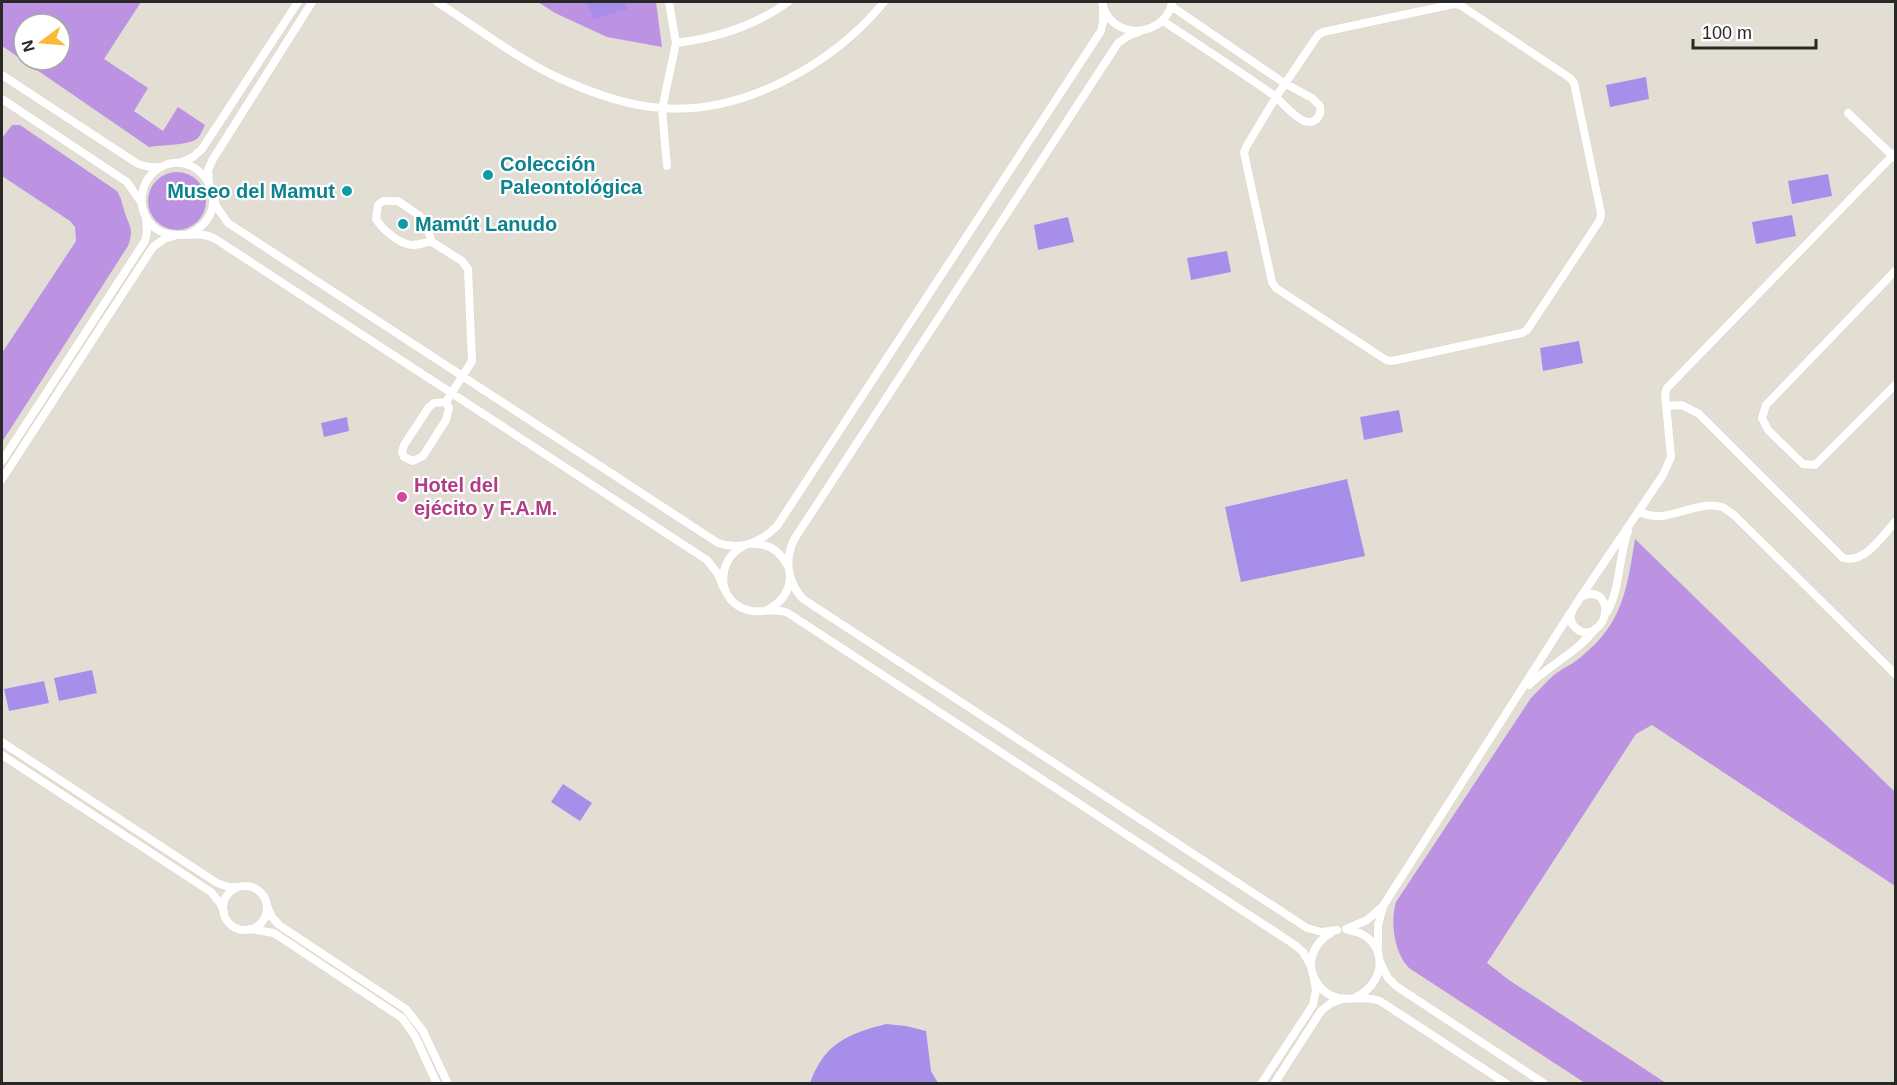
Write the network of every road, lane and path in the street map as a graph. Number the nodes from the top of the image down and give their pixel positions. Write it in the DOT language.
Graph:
graph roads {
  1 [pos="298,2"];
  2 [pos="312,2"];
  3 [pos="437,2"];
  4 [pos="669,2"];
  5 [pos="788,2"];
  6 [pos="884,2"];
  7 [pos="1102,4"];
  8 [pos="1172,4"];
  9 [pos="1163,21"];
  10 [pos="1139,32"];
  11 [pos="676,43"];
  12 [pos="1240,54"];
  13 [pos="1232,66"];
  14 [pos="2,75"];
  15 [pos="1284,83"];
  16 [pos="1276,97"];
  17 [pos="2,99"];
  18 [pos="662,108"];
  19 [pos="1848,113"];
  20 [pos="1894,155"];
  21 [pos="178,164"];
  22 [pos="168,165"];
  23 [pos="667,166"];
  24 [pos="210,183"];
  25 [pos="213,193"];
  26 [pos="141,202"];
  27 [pos="143,211"];
  28 [pos="189,234"];
  29 [pos="179,236"];
  30 [pos="432,242"];
  31 [pos="1896,270"];
  32 [pos="463,376"];
  33 [pos="1896,384"];
  34 [pos="452,393"];
  35 [pos="446,402"];
  36 [pos="1666,406"];
  37 [pos="2,461"];
  38 [pos="2,479"];
  39 [pos="1639,511"];
  40 [pos="1633,519"];
  41 [pos="1896,521"];
  42 [pos="747,545"];
  43 [pos="789,571"];
  44 [pos="724,589"];
  45 [pos="1580,598"];
  46 [pos="767,610"];
  47 [pos="1572,611"];
  48 [pos="1605,615"];
  49 [pos="1597,627"];
  50 [pos="1896,675"];
  51 [pos="1516,700"];
  52 [pos="2,742"];
  53 [pos="2,755"];
  54 [pos="100,813"];
  55 [pos="238,887"];
  56 [pos="267,906"];
  57 [pos="1383,906"];
  58 [pos="224,912"];
  59 [pos="250,929"];
  60 [pos="1346,929"];
  61 [pos="1337,930"];
  62 [pos="1379,955"];
  63 [pos="1311,966"];
  64 [pos="1313,975"];
  65 [pos="1352,998"];
  66 [pos="436,1083"];
  67 [pos="448,1083"];
  68 [pos="1261,1083"];
  69 [pos="1274,1083"];
  70 [pos="1507,1083"];
  71 [pos="1545,1083"];
  1 -- 21 [label="street"];
  2 -- 24 [label="street"];
  3 -- 18 [label="street"];
  4 -- 11 [label="street"];
  5 -- 11 [label="street"];
  6 -- 18 [label="street"];
  7 -- 10 [label="street"];
  7 -- 42 [label="street"];
  8 -- 9 [label="street"];
  8 -- 12 [label="street"];
  9 -- 10 [label="street"];
  9 -- 13 [label="street"];
  10 -- 43 [label="street"];
  11 -- 18 [label="street"];
  12 -- 13 [label="street"];
  12 -- 15 [label="street"];
  13 -- 16 [label="street"];
  14 -- 22 [label="street"];
  15 -- 16 [label="street"];
  15 -- 16 [label="street"];
  15 -- 16 [label="street"];
  17 -- 26 [label="street"];
  18 -- 23 [label="street"];
  19 -- 20 [label="street"];
  20 -- 36 [label="street"];
  21 -- 22 [label="street"];
  21 -- 24 [label="street"];
  22 -- 26 [label="street"];
  24 -- 25 [label="street"];
  25 -- 28 [label="street"];
  25 -- 32 [label="street"];
  26 -- 27 [label="street"];
  27 -- 29 [label="street"];
  27 -- 37 [label="street"];
  28 -- 29 [label="street"];
  28 -- 34 [label="street"];
  29 -- 38 [label="street"];
  30 -- 30 [label="street"];
  30 -- 32 [label="street"];
  31 -- 33 [label="street"];
  32 -- 34 [label="street"];
  32 -- 42 [label="street"];
  34 -- 35 [label="street"];
  34 -- 44 [label="street"];
  35 -- 35 [label="street"];
  36 -- 39 [label="street"];
  36 -- 41 [label="street"];
  39 -- 40 [label="street"];
  39 -- 50 [label="street"];
  40 -- 45 [label="street"];
  40 -- 48 [label="street"];
  42 -- 43 [label="street"];
  42 -- 44 [label="street"];
  43 -- 46 [label="street"];
  43 -- 61 [label="street"];
  44 -- 46 [label="street"];
  45 -- 47 [label="street"];
  45 -- 48 [label="street"];
  46 -- 63 [label="street"];
  47 -- 49 [label="street"];
  47 -- 51 [label="street"];
  48 -- 49 [label="street"];
  49 -- 51 [label="street"];
  51 -- 57 [label="street"];
  52 -- 54 [label="street"];
  53 -- 54 [label="street"];
  54 -- 55 [label="street"];
  54 -- 58 [label="street"];
  55 -- 56 [label="street"];
  55 -- 58 [label="street"];
  56 -- 59 [label="street"];
  56 -- 67 [label="street"];
  57 -- 60 [label="street"];
  57 -- 62 [label="street"];
  58 -- 59 [label="street"];
  59 -- 66 [label="street"];
  60 -- 61 [label="street"];
  60 -- 62 [label="street"];
  61 -- 63 [label="street"];
  62 -- 65 [label="street"];
  62 -- 71 [label="street"];
  63 -- 64 [label="street"];
  64 -- 65 [label="street"];
  64 -- 68 [label="street"];
  65 -- 69 [label="street"];
  65 -- 70 [label="street"];
}
